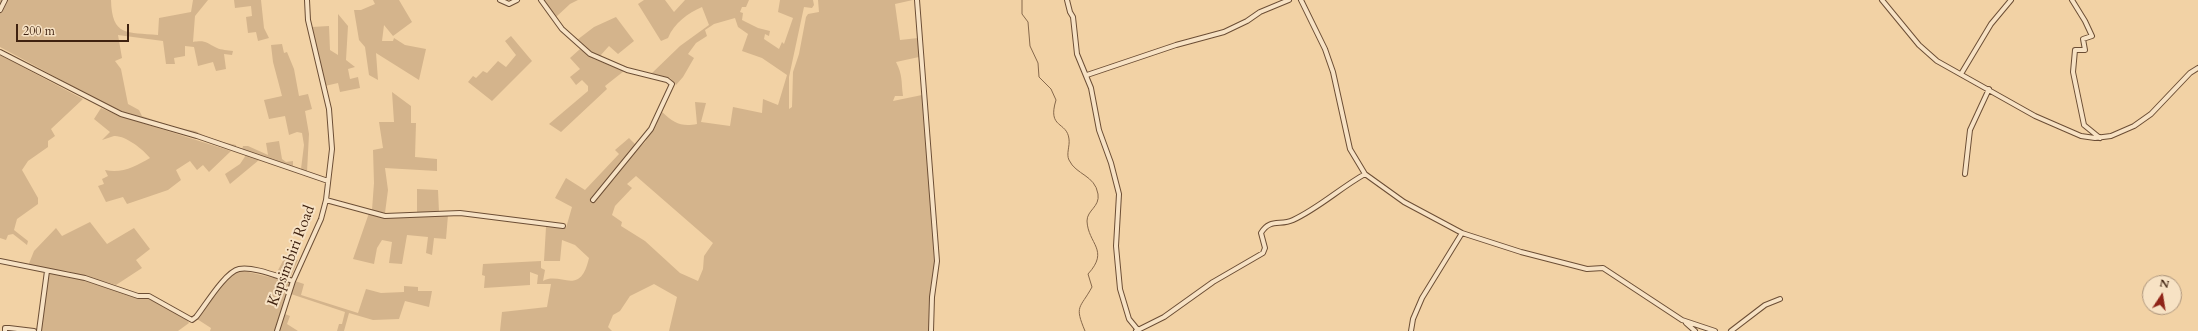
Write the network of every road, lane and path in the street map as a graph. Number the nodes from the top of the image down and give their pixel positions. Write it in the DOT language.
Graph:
graph roads {
  1 [pos="5,0"];
  2 [pos="307,0"];
  3 [pos="500,0"];
  4 [pos="517,0"];
  5 [pos="541,0"];
  6 [pos="917,0"];
  7 [pos="1067,0"];
  8 [pos="1289,0"];
  9 [pos="1301,0"];
  10 [pos="1882,0"];
  11 [pos="2011,0"];
  12 [pos="2072,0"];
  13 [pos="0,10"];
  14 [pos="0,52"];
  15 [pos="2198,68"];
  16 [pos="1960,74"];
  17 [pos="1087,75"];
  18 [pos="1989,89"];
  19 [pos="2100,138"];
  20 [pos="1365,174"];
  21 [pos="1964,174"];
  22 [pos="328,181"];
  23 [pos="326,200"];
  24 [pos="593,200"];
  25 [pos="562,226"];
  26 [pos="1462,233"];
  27 [pos="0,261"];
  28 [pos="46,271"];
  29 [pos="293,281"];
  30 [pos="1780,299"];
  31 [pos="1686,323"];
  32 [pos="4,331"];
  33 [pos="34,331"];
  34 [pos="39,331"];
  35 [pos="277,331"];
  36 [pos="931,331"];
  37 [pos="1137,331"];
  38 [pos="1411,331"];
  39 [pos="1694,331"];
  40 [pos="1715,331"];
  41 [pos="1731,331"];
  1 -- 13 [label="street"];
  2 -- 22 [label="street, Kapsimbiri Road"];
  3 -- 4 [label="street"];
  5 -- 24 [label="street"];
  6 -- 36 [label="street"];
  7 -- 17 [label="street"];
  8 -- 17 [label="street"];
  9 -- 20 [label="street"];
  10 -- 16 [label="street"];
  11 -- 16 [label="street"];
  12 -- 19 [label="street"];
  14 -- 22 [label="street"];
  15 -- 19 [label="street"];
  16 -- 18 [label="street"];
  17 -- 37 [label="street"];
  18 -- 19 [label="street"];
  18 -- 21 [label="street"];
  20 -- 26 [label="street"];
  20 -- 37 [label="street"];
  22 -- 23 [label="street, Kapsimbiri Road"];
  23 -- 25 [label="street"];
  23 -- 29 [label="street, Kapsimbiri Road"];
  26 -- 31 [label="street"];
  26 -- 38 [label="street"];
  27 -- 28 [label="street"];
  28 -- 29 [label="street"];
  28 -- 34 [label="street"];
  29 -- 35 [label="street, Kapsimbiri Road"];
  30 -- 41 [label="street"];
  31 -- 39 [label="street"];
  31 -- 40 [label="street"];
  32 -- 33 [label="street"];
}
